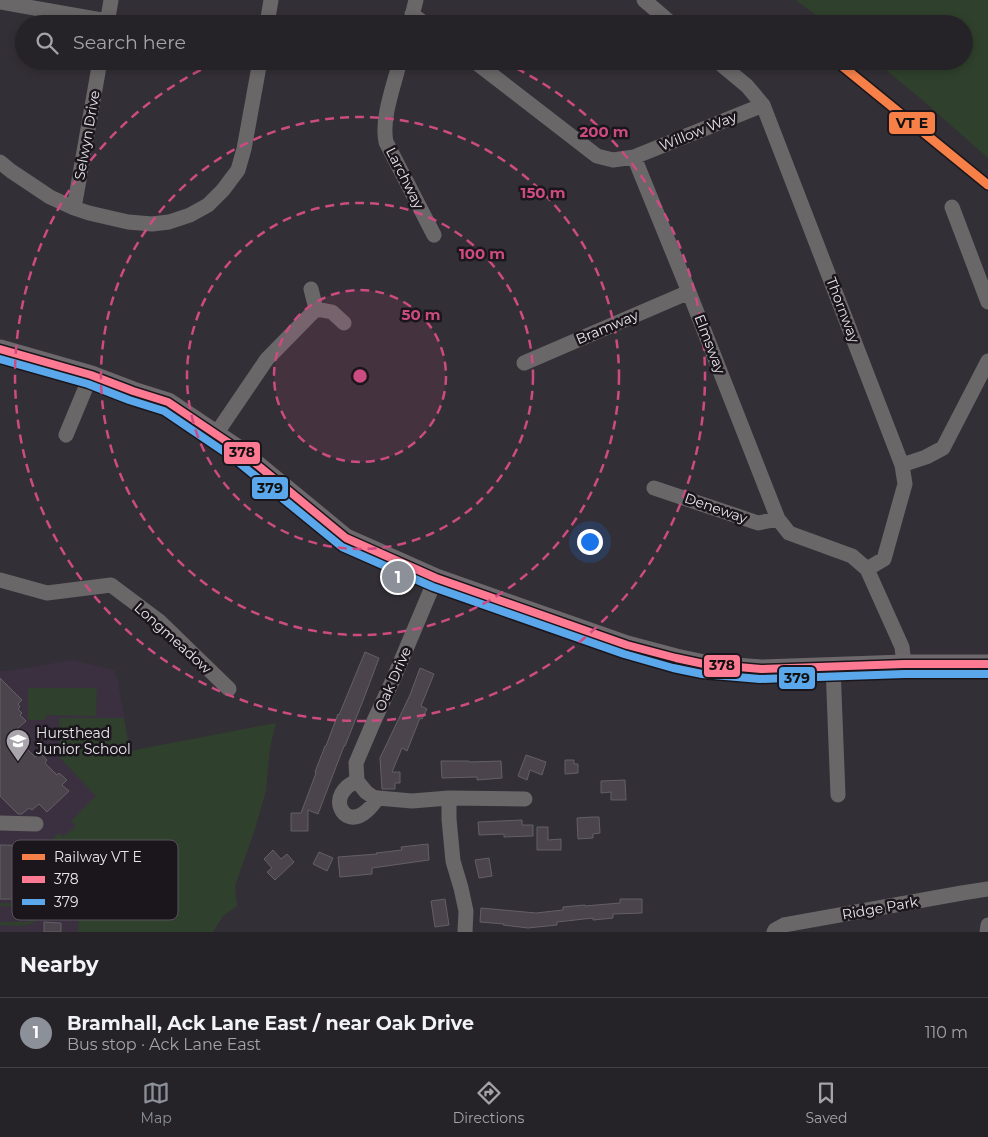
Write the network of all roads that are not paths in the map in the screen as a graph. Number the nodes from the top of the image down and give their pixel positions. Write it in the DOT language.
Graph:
graph roads {
  1 [pos="111,0"];
  2 [pos="271,0"];
  3 [pos="644,0"];
  4 [pos="0,2"];
  5 [pos="70,15"];
  6 [pos="108,15"];
  7 [pos="268,15"];
  8 [pos="662,15"];
  9 [pos="98,70"];
  10 [pos="258,70"];
  11 [pos="398,70"];
  12 [pos="486,70"];
  13 [pos="728,70"];
  14 [pos="763,105"];
  15 [pos="634,157"];
  16 [pos="0,162"];
  17 [pos="952,207"];
  18 [pos="74,208"];
  19 [pos="434,234"];
  20 [pos="311,289"];
  21 [pos="689,292"];
  22 [pos="988,302"];
  23 [pos="316,309"];
  24 [pos="344,323"];
  25 [pos="0,349"];
  26 [pos="988,361"];
  27 [pos="524,363"];
  28 [pos="91,375"];
  29 [pos="216,434"];
  30 [pos="66,435"];
  31 [pos="902,464"];
  32 [pos="654,488"];
  33 [pos="778,519"];
  34 [pos="867,569"];
  35 [pos="436,578"];
  36 [pos="0,580"];
  37 [pos="904,664"];
  38 [pos="988,664"];
  39 [pos="833,666"];
  40 [pos="229,688"];
  41 [pos="357,781"];
  42 [pos="838,795"];
  43 [pos="378,798"];
  44 [pos="449,798"];
  45 [pos="525,799"];
  46 [pos="0,823"];
  47 [pos="36,824"];
  48 [pos="988,890"];
  49 [pos="988,925"];
  50 [pos="465,932"];
  51 [pos="774,932"];
  52 [pos="987,932"];
  1 -- 6 [label="street"];
  2 -- 7 [label="street"];
  3 -- 8 [label="street"];
  4 -- 5 [label="street"];
  9 -- 18 [label="street, Selwyn Drive"];
  10 -- 18 [label="street"];
  11 -- 19 [label="street, Larchway"];
  12 -- 15 [label="street"];
  13 -- 14 [label="street, Thornway"];
  14 -- 15 [label="street, Willow Way"];
  14 -- 31 [label="street, Thornway"];
  15 -- 21 [label="street, Elmsway"];
  16 -- 18 [label="street"];
  17 -- 22 [label="street"];
  20 -- 23 [label="street"];
  21 -- 27 [label="street, Bramway"];
  21 -- 33 [label="street, Elmsway"];
  23 -- 24 [label="street"];
  23 -- 29 [label="street"];
  25 -- 28 [label="main road"];
  26 -- 31 [label="street"];
  28 -- 29 [label="main road"];
  28 -- 30 [label="street"];
  29 -- 35 [label="main road"];
  31 -- 34 [label="street, Thornway"];
  32 -- 33 [label="street, Deneway"];
  33 -- 34 [label="street, Elmsway"];
  34 -- 37 [label="street, Elmsway"];
  35 -- 39 [label="main road"];
  35 -- 41 [label="street, Oak Drive"];
  36 -- 40 [label="street, Longmeadow"];
  37 -- 38 [label="main road"];
  37 -- 39 [label="main road"];
  39 -- 42 [label="street"];
  41 -- 43 [label="street"];
  41 -- 43 [label="street"];
  43 -- 44 [label="street"];
  44 -- 45 [label="street"];
  44 -- 50 [label="street"];
  46 -- 47 [label="street"];
  48 -- 51 [label="street, Ridge Park"];
  49 -- 52 [label="street"];
}
